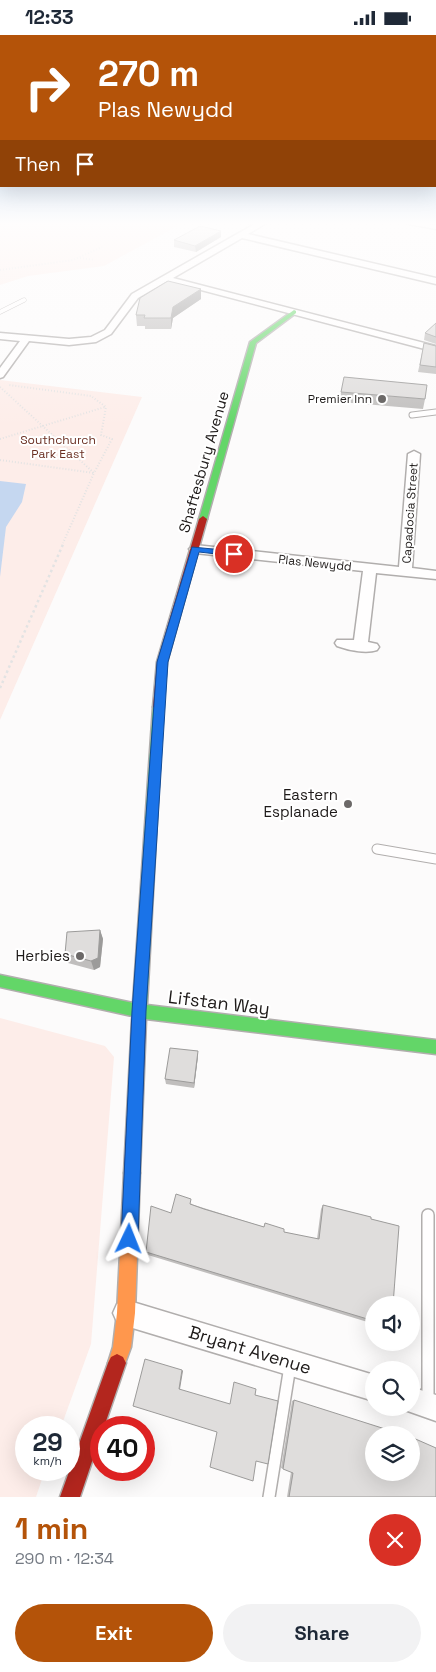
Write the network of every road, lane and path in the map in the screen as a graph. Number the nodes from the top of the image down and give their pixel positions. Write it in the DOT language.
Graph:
graph roads {
  1 [pos="145,290"];
  2 [pos="211,290"];
  3 [pos="24,300"];
  4 [pos="0,312"];
  5 [pos="294,312"];
  6 [pos="0,336"];
  7 [pos="27,338"];
  8 [pos="436,349"];
  9 [pos="0,375"];
  10 [pos="9,385"];
  11 [pos="0,387"];
  12 [pos="106,407"];
  13 [pos="436,412"];
  14 [pos="412,415"];
  15 [pos="42,425"];
  16 [pos="0,439"];
  17 [pos="414,454"];
  18 [pos="0,460"];
  19 [pos="94,473"];
  20 [pos="195,549"];
  21 [pos="370,569"];
  22 [pos="406,573"];
  23 [pos="436,575"];
  24 [pos="342,643"];
  25 [pos="0,688"];
  26 [pos="377,849"];
  27 [pos="436,859"];
  28 [pos="0,981"];
  29 [pos="139,1011"];
  30 [pos="436,1047"];
  31 [pos="428,1215"];
  32 [pos="126,1313"];
  33 [pos="291,1362"];
  34 [pos="365,1386"];
  35 [pos="425,1405"];
  36 [pos="70,1497"];
  37 [pos="269,1497"];
  1 -- 7 [label="street"];
  2 -- 5 [label="street"];
  3 -- 4 [label="lane"];
  5 -- 8 [label="street"];
  5 -- 20 [label="street, Shaftesbury Avenue"];
  6 -- 7 [label="street"];
  7 -- 9 [label="street"];
  10 -- 12 [label="path"];
  11 -- 15 [label="path"];
  12 -- 15 [label="path"];
  12 -- 19 [label="path"];
  13 -- 14 [label="lane"];
  15 -- 16 [label="path"];
  15 -- 19 [label="path"];
  17 -- 22 [label="street, Capadocia Street"];
  18 -- 19 [label="path"];
  19 -- 25 [label="path"];
  20 -- 21 [label="street, Plas Newydd"];
  20 -- 29 [label="street, Shaftesbury Avenue"];
  21 -- 22 [label="street, Plas Newydd"];
  21 -- 24 [label="street"];
  22 -- 23 [label="street, Plas Newydd"];
  26 -- 27 [label="lane"];
  28 -- 29 [label="street, Lifstan Way"];
  29 -- 30 [label="street, Lifstan Way"];
  29 -- 32 [label="street, Shaftesbury Avenue"];
  31 -- 35 [label="lane"];
  32 -- 33 [label="street, Bryant Avenue"];
  32 -- 36 [label="street, Shaftesbury Avenue"];
  33 -- 34 [label="street, Bryant Avenue"];
  33 -- 37 [label="lane"];
}
